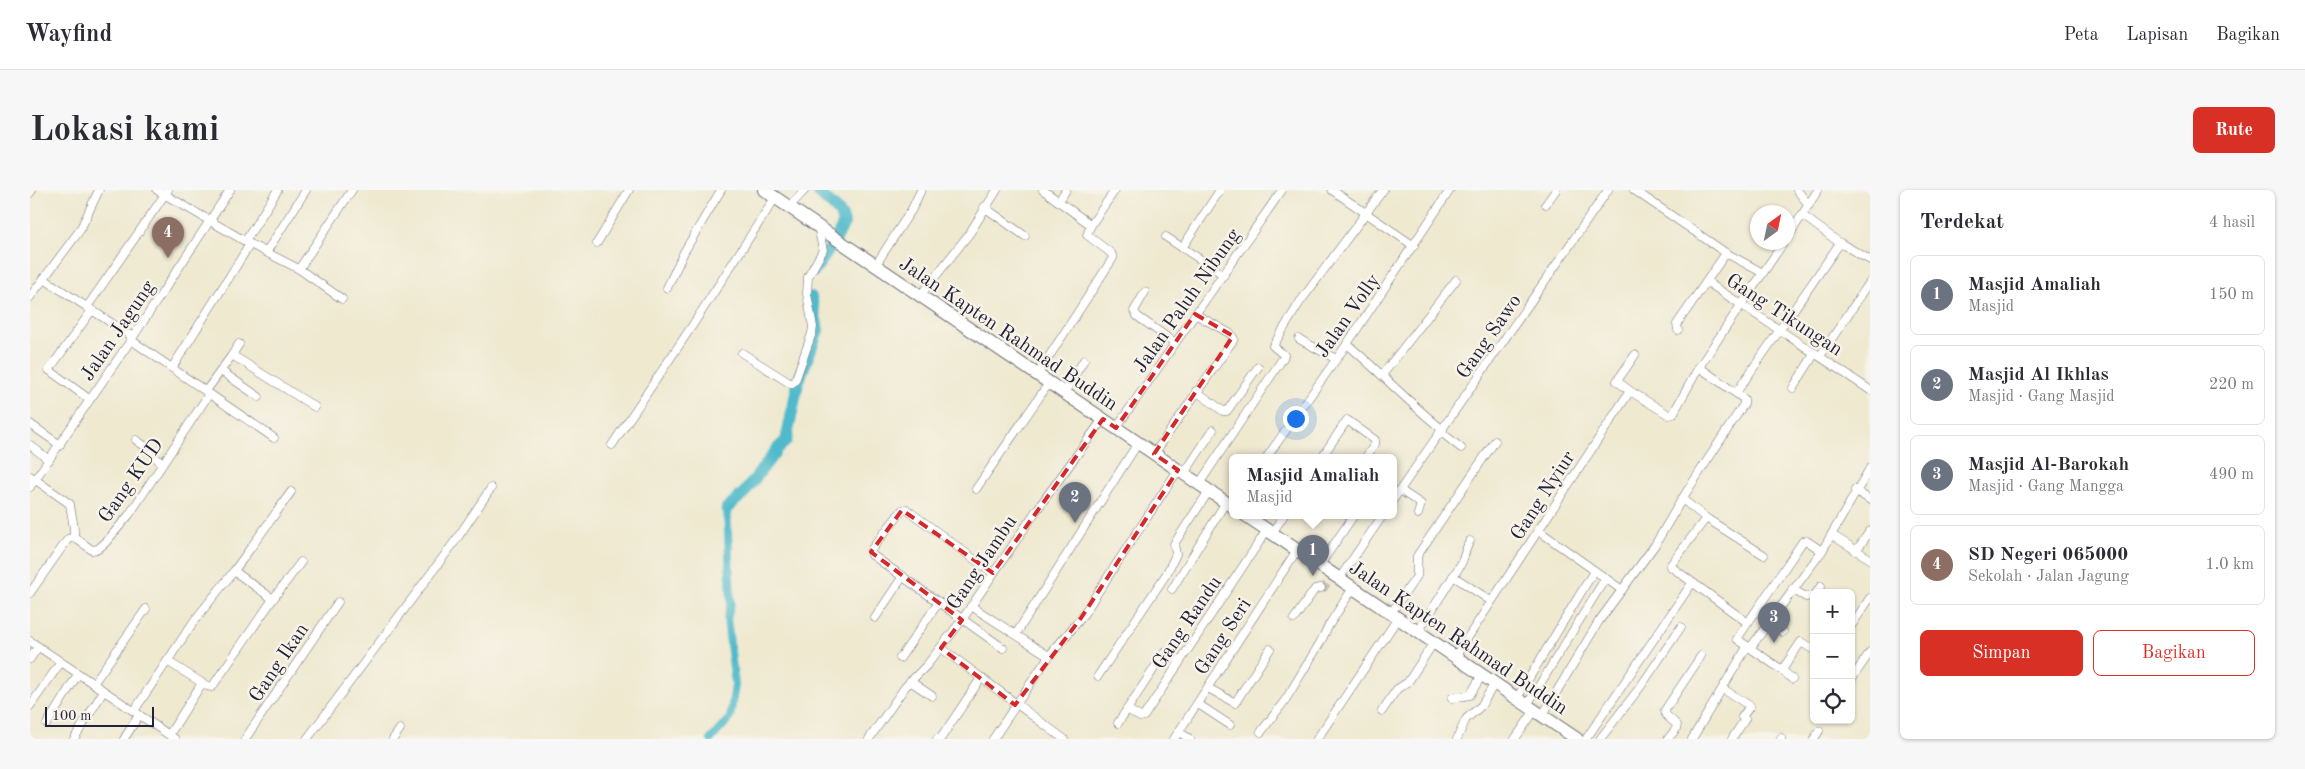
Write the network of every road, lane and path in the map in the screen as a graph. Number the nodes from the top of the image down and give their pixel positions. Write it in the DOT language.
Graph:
graph roads {
  1 [pos="99,190"];
  2 [pos="157,190"];
  3 [pos="230,190"];
  4 [pos="306,190"];
  5 [pos="352,190"];
  6 [pos="629,190"];
  7 [pos="721,190"];
  8 [pos="764,190"];
  9 [pos="805,190"];
  10 [pos="920,190"];
  11 [pos="997,190"];
  12 [pos="1043,190"];
  13 [pos="1066,190"];
  14 [pos="1115,190"];
  15 [pos="1220,190"];
  16 [pos="1282,190"];
  17 [pos="1383,190"];
  18 [pos="1450,190"];
  19 [pos="1556,190"];
  20 [pos="1608,190"];
  21 [pos="1634,190"];
  22 [pos="1797,190"];
  23 [pos="1818,190"];
  24 [pos="277,191"];
  25 [pos="1336,191"];
  26 [pos="167,192"];
  27 [pos="775,198"];
  28 [pos="1059,202"];
  29 [pos="1546,204"];
  30 [pos="1809,205"];
  31 [pos="789,207"];
  32 [pos="984,207"];
  33 [pos="1366,213"];
  34 [pos="1802,215"];
  35 [pos="210,220"];
  36 [pos="1091,225"];
  37 [pos="1795,226"];
  38 [pos="818,227"];
  39 [pos="1025,236"];
  40 [pos="1166,237"];
  41 [pos="248,242"];
  42 [pos="597,243"];
  43 [pos="1840,243"];
  44 [pos="1414,246"];
  45 [pos="1182,248"];
  46 [pos="1779,250"];
  47 [pos="267,252"];
  48 [pos="1726,253"];
  49 [pos="1870,260"];
  50 [pos="875,266"];
  51 [pos="299,269"];
  52 [pos="1763,273"];
  53 [pos="1224,274"];
  54 [pos="44,279"];
  55 [pos="1456,280"];
  56 [pos="1706,282"];
  57 [pos="1870,282"];
  58 [pos="667,288"];
  59 [pos="1145,292"];
  60 [pos="920,296"];
  61 [pos="30,297"];
  62 [pos="342,299"];
  63 [pos="1742,304"];
  64 [pos="89,308"];
  65 [pos="1196,312"];
  66 [pos="1678,330"];
  67 [pos="1780,330"];
  68 [pos="132,339"];
  69 [pos="1299,339"];
  70 [pos="1175,343"];
  71 [pos="239,344"];
  72 [pos="1348,344"];
  73 [pos="742,354"];
  74 [pos="1635,355"];
  75 [pos="1818,355"];
  76 [pos="232,356"];
  77 [pos="1336,359"];
  78 [pos="1084,360"];
  79 [pos="1258,367"];
  80 [pos="1699,367"];
  81 [pos="172,368"];
  82 [pos="220,371"];
  83 [pos="1383,374"];
  84 [pos="1037,375"];
  85 [pos="1050,383"];
  86 [pos="1793,388"];
  87 [pos="1870,390"];
  88 [pos="1196,391"];
  89 [pos="1630,391"];
  90 [pos="208,392"];
  91 [pos="1064,393"];
  92 [pos="1736,393"];
  93 [pos="259,397"];
  94 [pos="89,399"];
  95 [pos="315,407"];
  96 [pos="1103,419"];
  97 [pos="30,424"];
  98 [pos="1116,428"];
  99 [pos="1213,430"];
  100 [pos="1442,431"];
  101 [pos="274,438"];
  102 [pos="136,440"];
  103 [pos="1494,441"];
  104 [pos="1138,443"];
  105 [pos="30,445"];
  106 [pos="60,445"];
  107 [pos="612,445"];
  108 [pos="1461,448"];
  109 [pos="1154,454"];
  110 [pos="1269,454"];
  111 [pos="1324,454"];
  112 [pos="1368,454"];
  113 [pos="49,460"];
  114 [pos="162,464"];
  115 [pos="1870,468"];
  116 [pos="1181,472"];
  117 [pos="33,478"];
  118 [pos="30,487"];
  119 [pos="1204,487"];
  120 [pos="491,488"];
  121 [pos="976,489"];
  122 [pos="1400,490"];
  123 [pos="1855,490"];
  124 [pos="291,492"];
  125 [pos="1397,494"];
  126 [pos="1682,499"];
  127 [pos="1870,500"];
  128 [pos="1229,504"];
  129 [pos="1229,508"];
  130 [pos="1418,514"];
  131 [pos="1706,518"];
  132 [pos="1251,519"];
  133 [pos="1281,519"];
  134 [pos="1351,519"];
  135 [pos="1380,519"];
  136 [pos="1539,530"];
  137 [pos="1870,531"];
  138 [pos="1270,532"];
  139 [pos="1832,535"];
  140 [pos="74,537"];
  141 [pos="1470,541"];
  142 [pos="1297,550"];
  143 [pos="1822,551"];
  144 [pos="1856,551"];
  145 [pos="1764,556"];
  146 [pos="1870,560"];
  147 [pos="301,562"];
  148 [pos="1320,566"];
  149 [pos="1594,570"];
  150 [pos="234,571"];
  151 [pos="993,573"];
  152 [pos="903,576"];
  153 [pos="1453,576"];
  154 [pos="1334,578"];
  155 [pos="1605,579"];
  156 [pos="1692,583"];
  157 [pos="1172,588"];
  158 [pos="1321,588"];
  159 [pos="1353,588"];
  160 [pos="1792,589"];
  161 [pos="1622,590"];
  162 [pos="30,593"];
  163 [pos="1810,595"];
  164 [pos="1870,598"];
  165 [pos="273,599"];
  166 [pos="1491,601"];
  167 [pos="338,602"];
  168 [pos="939,602"];
  169 [pos="972,606"];
  170 [pos="146,609"];
  171 [pos="1394,616"];
  172 [pos="875,618"];
  173 [pos="962,620"];
  174 [pos="1294,620"];
  175 [pos="1855,620"];
  176 [pos="1769,622"];
  177 [pos="1748,623"];
  178 [pos="1681,627"];
  179 [pos="1418,632"];
  180 [pos="1783,632"];
  181 [pos="1016,634"];
  182 [pos="30,641"];
  183 [pos="1434,642"];
  184 [pos="38,646"];
  185 [pos="1747,647"];
  186 [pos="941,648"];
  187 [pos="1003,648"];
  188 [pos="1810,648"];
  189 [pos="1270,650"];
  190 [pos="1870,652"];
  191 [pos="1049,656"];
  192 [pos="1701,656"];
  193 [pos="1455,657"];
  194 [pos="900,658"];
  195 [pos="30,659"];
  196 [pos="167,661"];
  197 [pos="1180,661"];
  198 [pos="61,662"];
  199 [pos="1782,670"];
  200 [pos="78,674"];
  201 [pos="1482,675"];
  202 [pos="1098,676"];
  203 [pos="981,678"];
  204 [pos="1792,679"];
  205 [pos="1852,679"];
  206 [pos="910,681"];
  207 [pos="202,683"];
  208 [pos="1494,683"];
  209 [pos="93,684"];
  210 [pos="1208,688"];
  211 [pos="1723,689"];
  212 [pos="103,692"];
  213 [pos="932,696"];
  214 [pos="1452,698"];
  215 [pos="1198,704"];
  216 [pos="1016,705"];
  217 [pos="30,706"];
  218 [pos="1530,707"];
  219 [pos="1127,709"];
  220 [pos="1382,711"];
  221 [pos="136,713"];
  222 [pos="1118,723"];
  223 [pos="47,724"];
  224 [pos="1230,725"];
  225 [pos="400,729"];
  226 [pos="1819,731"];
  227 [pos="1179,732"];
  228 [pos="1261,732"];
  229 [pos="172,737"];
  230 [pos="995,738"];
  231 [pos="74,739"];
  232 [pos="124,739"];
  233 [pos="245,739"];
  234 [pos="307,739"];
  235 [pos="393,739"];
  236 [pos="869,739"];
  237 [pos="937,739"];
  238 [pos="1064,739"];
  239 [pos="1174,739"];
  240 [pos="1190,739"];
  241 [pos="1317,739"];
  242 [pos="1457,739"];
  243 [pos="1515,739"];
  244 [pos="1577,739"];
  245 [pos="1586,739"];
  246 [pos="1600,739"];
  247 [pos="1668,739"];
  248 [pos="1692,739"];
  249 [pos="1732,739"];
  250 [pos="1814,739"];
  1 -- 54 [label="street"];
  2 -- 26 [label="street"];
  3 -- 35 [label="street, Jalan Jagung"];
  4 -- 47 [label="street"];
  5 -- 51 [label="street"];
  6 -- 42 [label="street"];
  7 -- 58 [label="street"];
  8 -- 27 [label="main road, Jalan Kapten Rahmad Buddin"];
  9 -- 31 [label="street"];
  10 -- 50 [label="street"];
  11 -- 32 [label="street"];
  12 -- 28 [label="street"];
  13 -- 28 [label="street"];
  14 -- 36 [label="street"];
  15 -- 45 [label="street"];
  16 -- 53 [label="street, Jalan Paluh Nibung"];
  17 -- 33 [label="street"];
  18 -- 44 [label="street, Jalan Volly"];
  19 -- 29 [label="street"];
  20 -- 100 [label="street, Gang Sawo"];
  21 -- 48 [label="street"];
  22 -- 30 [label="street"];
  23 -- 30 [label="street"];
  24 -- 41 [label="street"];
  25 -- 33 [label="street"];
  26 -- 35 [label="street"];
  26 -- 64 [label="street"];
  27 -- 31 [label="main road, Jalan Kapten Rahmad Buddin"];
  27 -- 107 [label="street"];
  28 -- 36 [label="street"];
  30 -- 34 [label="street"];
  31 -- 38 [label="main road, Jalan Kapten Rahmad Buddin"];
  32 -- 39 [label="street"];
  32 -- 60 [label="street"];
  33 -- 44 [label="street"];
  33 -- 119 [label="street"];
  34 -- 37 [label="street"];
  34 -- 43 [label="street"];
  35 -- 41 [label="street"];
  35 -- 68 [label="street, Jalan Jagung"];
  36 -- 84 [label="street"];
  38 -- 50 [label="main road, Jalan Kapten Rahmad Buddin"];
  38 -- 73 [label="street"];
  40 -- 45 [label="street"];
  41 -- 47 [label="street"];
  41 -- 81 [label="street"];
  43 -- 49 [label="street"];
  43 -- 67 [label="street"];
  44 -- 72 [label="street, Jalan Volly"];
  45 -- 53 [label="street"];
  46 -- 52 [label="street"];
  47 -- 51 [label="street"];
  48 -- 52 [label="street"];
  48 -- 56 [label="street"];
  50 -- 60 [label="main road, Jalan Kapten Rahmad Buddin"];
  51 -- 62 [label="street"];
  52 -- 63 [label="street"];
  53 -- 65 [label="street, Jalan Paluh Nibung"];
  54 -- 61 [label="street"];
  54 -- 64 [label="street"];
  55 -- 83 [label="street"];
  56 -- 63 [label="street, Gang Tikungan"];
  56 -- 66 [label="street"];
  57 -- 75 [label="street"];
  59 -- 70 [label="street"];
  60 -- 84 [label="main road, Jalan Kapten Rahmad Buddin"];
  63 -- 67 [label="street, Gang Tikungan"];
  63 -- 80 [label="street"];
  64 -- 68 [label="street"];
  64 -- 94 [label="street"];
  65 -- 70 [label="street, Jalan Paluh Nibung"];
  65 -- 88 [label="street"];
  67 -- 75 [label="street, Gang Tikungan"];
  67 -- 92 [label="street"];
  68 -- 81 [label="street"];
  68 -- 94 [label="street, Jalan Jagung"];
  69 -- 77 [label="street"];
  70 -- 98 [label="street, Jalan Paluh Nibung"];
  71 -- 76 [label="street, Gang KUD"];
  72 -- 77 [label="street, Jalan Volly"];
  72 -- 83 [label="street"];
  74 -- 89 [label="street"];
  75 -- 86 [label="street"];
  75 -- 87 [label="street, Gang Tikungan"];
  76 -- 82 [label="street, Gang KUD"];
  76 -- 95 [label="street"];
  77 -- 110 [label="street, Jalan Volly"];
  78 -- 91 [label="street"];
  79 -- 88 [label="street"];
  80 -- 89 [label="street"];
  80 -- 92 [label="street"];
  81 -- 90 [label="street"];
  82 -- 90 [label="street, Gang KUD"];
  82 -- 93 [label="street"];
  83 -- 100 [label="street"];
  84 -- 85 [label="main road, Jalan Kapten Rahmad Buddin"];
  85 -- 91 [label="main road, Jalan Kapten Rahmad Buddin"];
  85 -- 121 [label="street"];
  88 -- 109 [label="street"];
  89 -- 136 [label="street, Gang Nyiur"];
  90 -- 101 [label="street"];
  90 -- 114 [label="street, Gang KUD"];
  91 -- 96 [label="main road, Jalan Kapten Rahmad Buddin"];
  92 -- 126 [label="street"];
  94 -- 106 [label="street, Jalan Jagung"];
  96 -- 98 [label="main road, Jalan Kapten Rahmad Buddin"];
  96 -- 151 [label="street, Gang Jambu"];
  97 -- 106 [label="street"];
  98 -- 104 [label="main road, Jalan Kapten Rahmad Buddin"];
  99 -- 116 [label="street"];
  100 -- 108 [label="street"];
  100 -- 122 [label="street, Gang Sawo"];
  102 -- 114 [label="street"];
  103 -- 171 [label="street"];
  104 -- 109 [label="main road, Jalan Kapten Rahmad Buddin"];
  104 -- 181 [label="street"];
  105 -- 113 [label="street"];
  106 -- 113 [label="street, Jalan Jagung"];
  109 -- 116 [label="main road, Jalan Kapten Rahmad Buddin"];
  111 -- 112 [label="street"];
  113 -- 117 [label="street, Jalan Jagung"];
  114 -- 140 [label="street, Gang KUD"];
  115 -- 123 [label="street"];
  116 -- 119 [label="main road, Jalan Kapten Rahmad Buddin"];
  116 -- 191 [label="street"];
  117 -- 118 [label="street, Jalan Jagung"];
  117 -- 140 [label="street"];
  119 -- 128 [label="main road, Jalan Kapten Rahmad Buddin"];
  119 -- 202 [label="street"];
  120 -- 234 [label="street"];
  122 -- 125 [label="street, Gang Sawo"];
  122 -- 130 [label="street"];
  123 -- 127 [label="street"];
  123 -- 139 [label="street"];
  124 -- 150 [label="street"];
  126 -- 131 [label="street"];
  126 -- 161 [label="street"];
  129 -- 157 [label="street"];
  131 -- 145 [label="street"];
  131 -- 156 [label="street"];
  132 -- 138 [label="main road, Jalan Kapten Rahmad Buddin"];
  133 -- 138 [label="street, Gang Randu"];
  134 -- 148 [label="street"];
  135 -- 154 [label="street"];
  136 -- 149 [label="street"];
  136 -- 166 [label="street, Gang Nyiur"];
  137 -- 144 [label="street"];
  138 -- 142 [label="main road, Jalan Kapten Rahmad Buddin"];
  138 -- 197 [label="street, Gang Randu"];
  139 -- 143 [label="street"];
  139 -- 144 [label="street"];
  140 -- 162 [label="street, Gang KUD"];
  141 -- 153 [label="street"];
  142 -- 148 [label="main road, Jalan Kapten Rahmad Buddin"];
  142 -- 210 [label="street, Gang Seri"];
  143 -- 160 [label="street"];
  143 -- 177 [label="street"];
  144 -- 146 [label="street"];
  147 -- 165 [label="street"];
  148 -- 154 [label="main road, Jalan Kapten Rahmad Buddin"];
  149 -- 155 [label="street"];
  149 -- 218 [label="street"];
  150 -- 165 [label="street"];
  150 -- 196 [label="street"];
  151 -- 152 [label="street"];
  151 -- 169 [label="street, Gang Jambu"];
  152 -- 168 [label="street"];
  152 -- 172 [label="street"];
  153 -- 166 [label="street"];
  153 -- 179 [label="street"];
  154 -- 159 [label="main road, Jalan Kapten Rahmad Buddin"];
  155 -- 161 [label="street"];
  155 -- 218 [label="street"];
  156 -- 177 [label="street"];
  156 -- 245 [label="street"];
  158 -- 174 [label="street"];
  159 -- 171 [label="main road, Jalan Kapten Rahmad Buddin"];
  159 -- 228 [label="street"];
  160 -- 163 [label="street"];
  160 -- 176 [label="street"];
  161 -- 218 [label="street"];
  164 -- 175 [label="street"];
  165 -- 207 [label="street"];
  166 -- 193 [label="street, Gang Nyiur"];
  167 -- 233 [label="street, Gang Ikan"];
  168 -- 173 [label="street"];
  168 -- 194 [label="street"];
  169 -- 173 [label="street, Gang Jambu"];
  169 -- 181 [label="street"];
  170 -- 209 [label="street"];
  171 -- 179 [label="main road, Jalan Kapten Rahmad Buddin"];
  171 -- 241 [label="street"];
  173 -- 186 [label="street, Gang Jambu"];
  173 -- 187 [label="street"];
  176 -- 180 [label="street"];
  176 -- 185 [label="street"];
  177 -- 185 [label="street"];
  178 -- 246 [label="street"];
  179 -- 183 [label="main road, Jalan Kapten Rahmad Buddin"];
  181 -- 191 [label="street"];
  182 -- 184 [label="street"];
  183 -- 193 [label="main road, Jalan Kapten Rahmad Buddin"];
  183 -- 220 [label="street"];
  184 -- 195 [label="street"];
  184 -- 198 [label="street"];
  185 -- 199 [label="street"];
  185 -- 211 [label="street"];
  186 -- 203 [label="street"];
  186 -- 206 [label="street, Gang Jambu"];
  188 -- 199 [label="street"];
  189 -- 210 [label="street"];
  190 -- 205 [label="street"];
  191 -- 216 [label="street"];
  192 -- 247 [label="street"];
  193 -- 201 [label="main road, Jalan Kapten Rahmad Buddin"];
  196 -- 207 [label="street"];
  196 -- 221 [label="street"];
  197 -- 219 [label="street, Gang Randu"];
  197 -- 219 [label="street"];
  198 -- 200 [label="street"];
  198 -- 217 [label="street"];
  199 -- 204 [label="street"];
  200 -- 209 [label="street"];
  200 -- 223 [label="street"];
  201 -- 208 [label="main road, Jalan Kapten Rahmad Buddin"];
  201 -- 214 [label="street"];
  203 -- 216 [label="street"];
  203 -- 237 [label="street"];
  206 -- 213 [label="street"];
  206 -- 236 [label="street, Gang Jambu"];
  207 -- 229 [label="street"];
  208 -- 218 [label="main road, Jalan Kapten Rahmad Buddin"];
  208 -- 242 [label="street"];
  209 -- 212 [label="street"];
  210 -- 215 [label="street, Gang Seri"];
  211 -- 248 [label="street"];
  211 -- 249 [label="street"];
  212 -- 221 [label="street"];
  212 -- 231 [label="street"];
  215 -- 224 [label="street"];
  215 -- 227 [label="street, Gang Seri"];
  216 -- 230 [label="street"];
  216 -- 238 [label="street"];
  218 -- 243 [label="street"];
  218 -- 244 [label="main road, Jalan Kapten Rahmad Buddin"];
  219 -- 222 [label="street"];
  221 -- 229 [label="street"];
  221 -- 232 [label="street"];
  225 -- 235 [label="street"];
  226 -- 250 [label="street"];
  227 -- 239 [label="street, Gang Seri"];
  227 -- 240 [label="street"];
}
